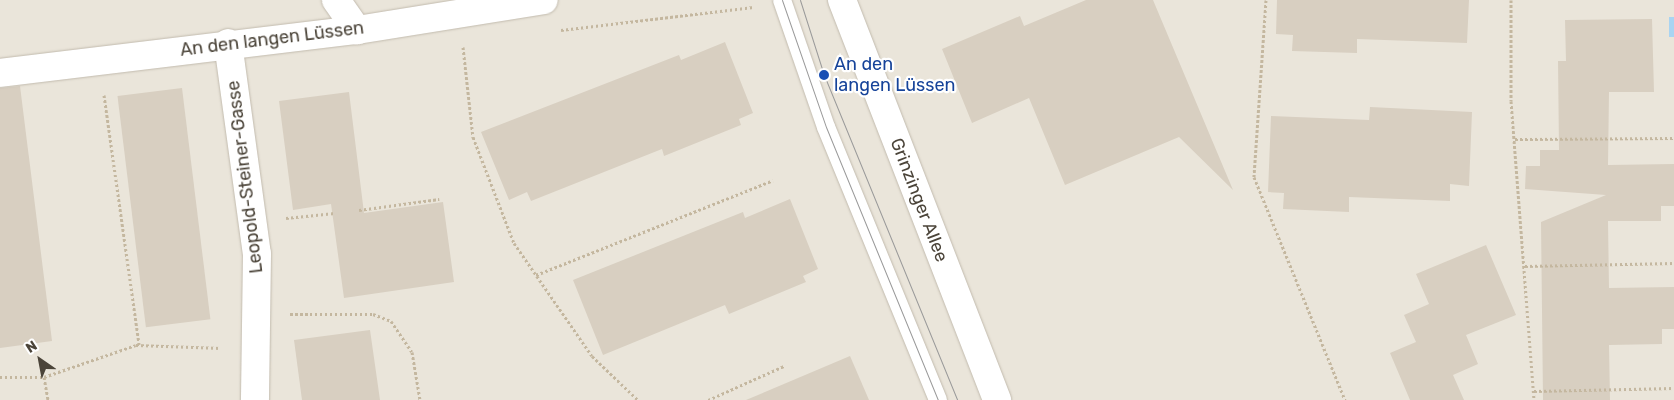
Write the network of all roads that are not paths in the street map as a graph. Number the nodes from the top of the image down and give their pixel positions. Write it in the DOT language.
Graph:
graph roads {
  1 [pos="336,0"];
  2 [pos="544,0"];
  3 [pos="782,0"];
  4 [pos="842,0"];
  5 [pos="357,30"];
  6 [pos="228,43"];
  7 [pos="0,73"];
  8 [pos="255,400"];
  9 [pos="938,400"];
  10 [pos="997,400"];
  1 -- 5 [label="street"];
  2 -- 5 [label="street, An den langen Lüssen"];
  3 -- 9 [label="lane"];
  4 -- 10 [label="street, Grinzinger Allee"];
  5 -- 6 [label="street, An den langen Lüssen"];
  6 -- 7 [label="street, An den langen Lüssen"];
  6 -- 8 [label="street, Leopold-Steiner-Gasse"];
}
